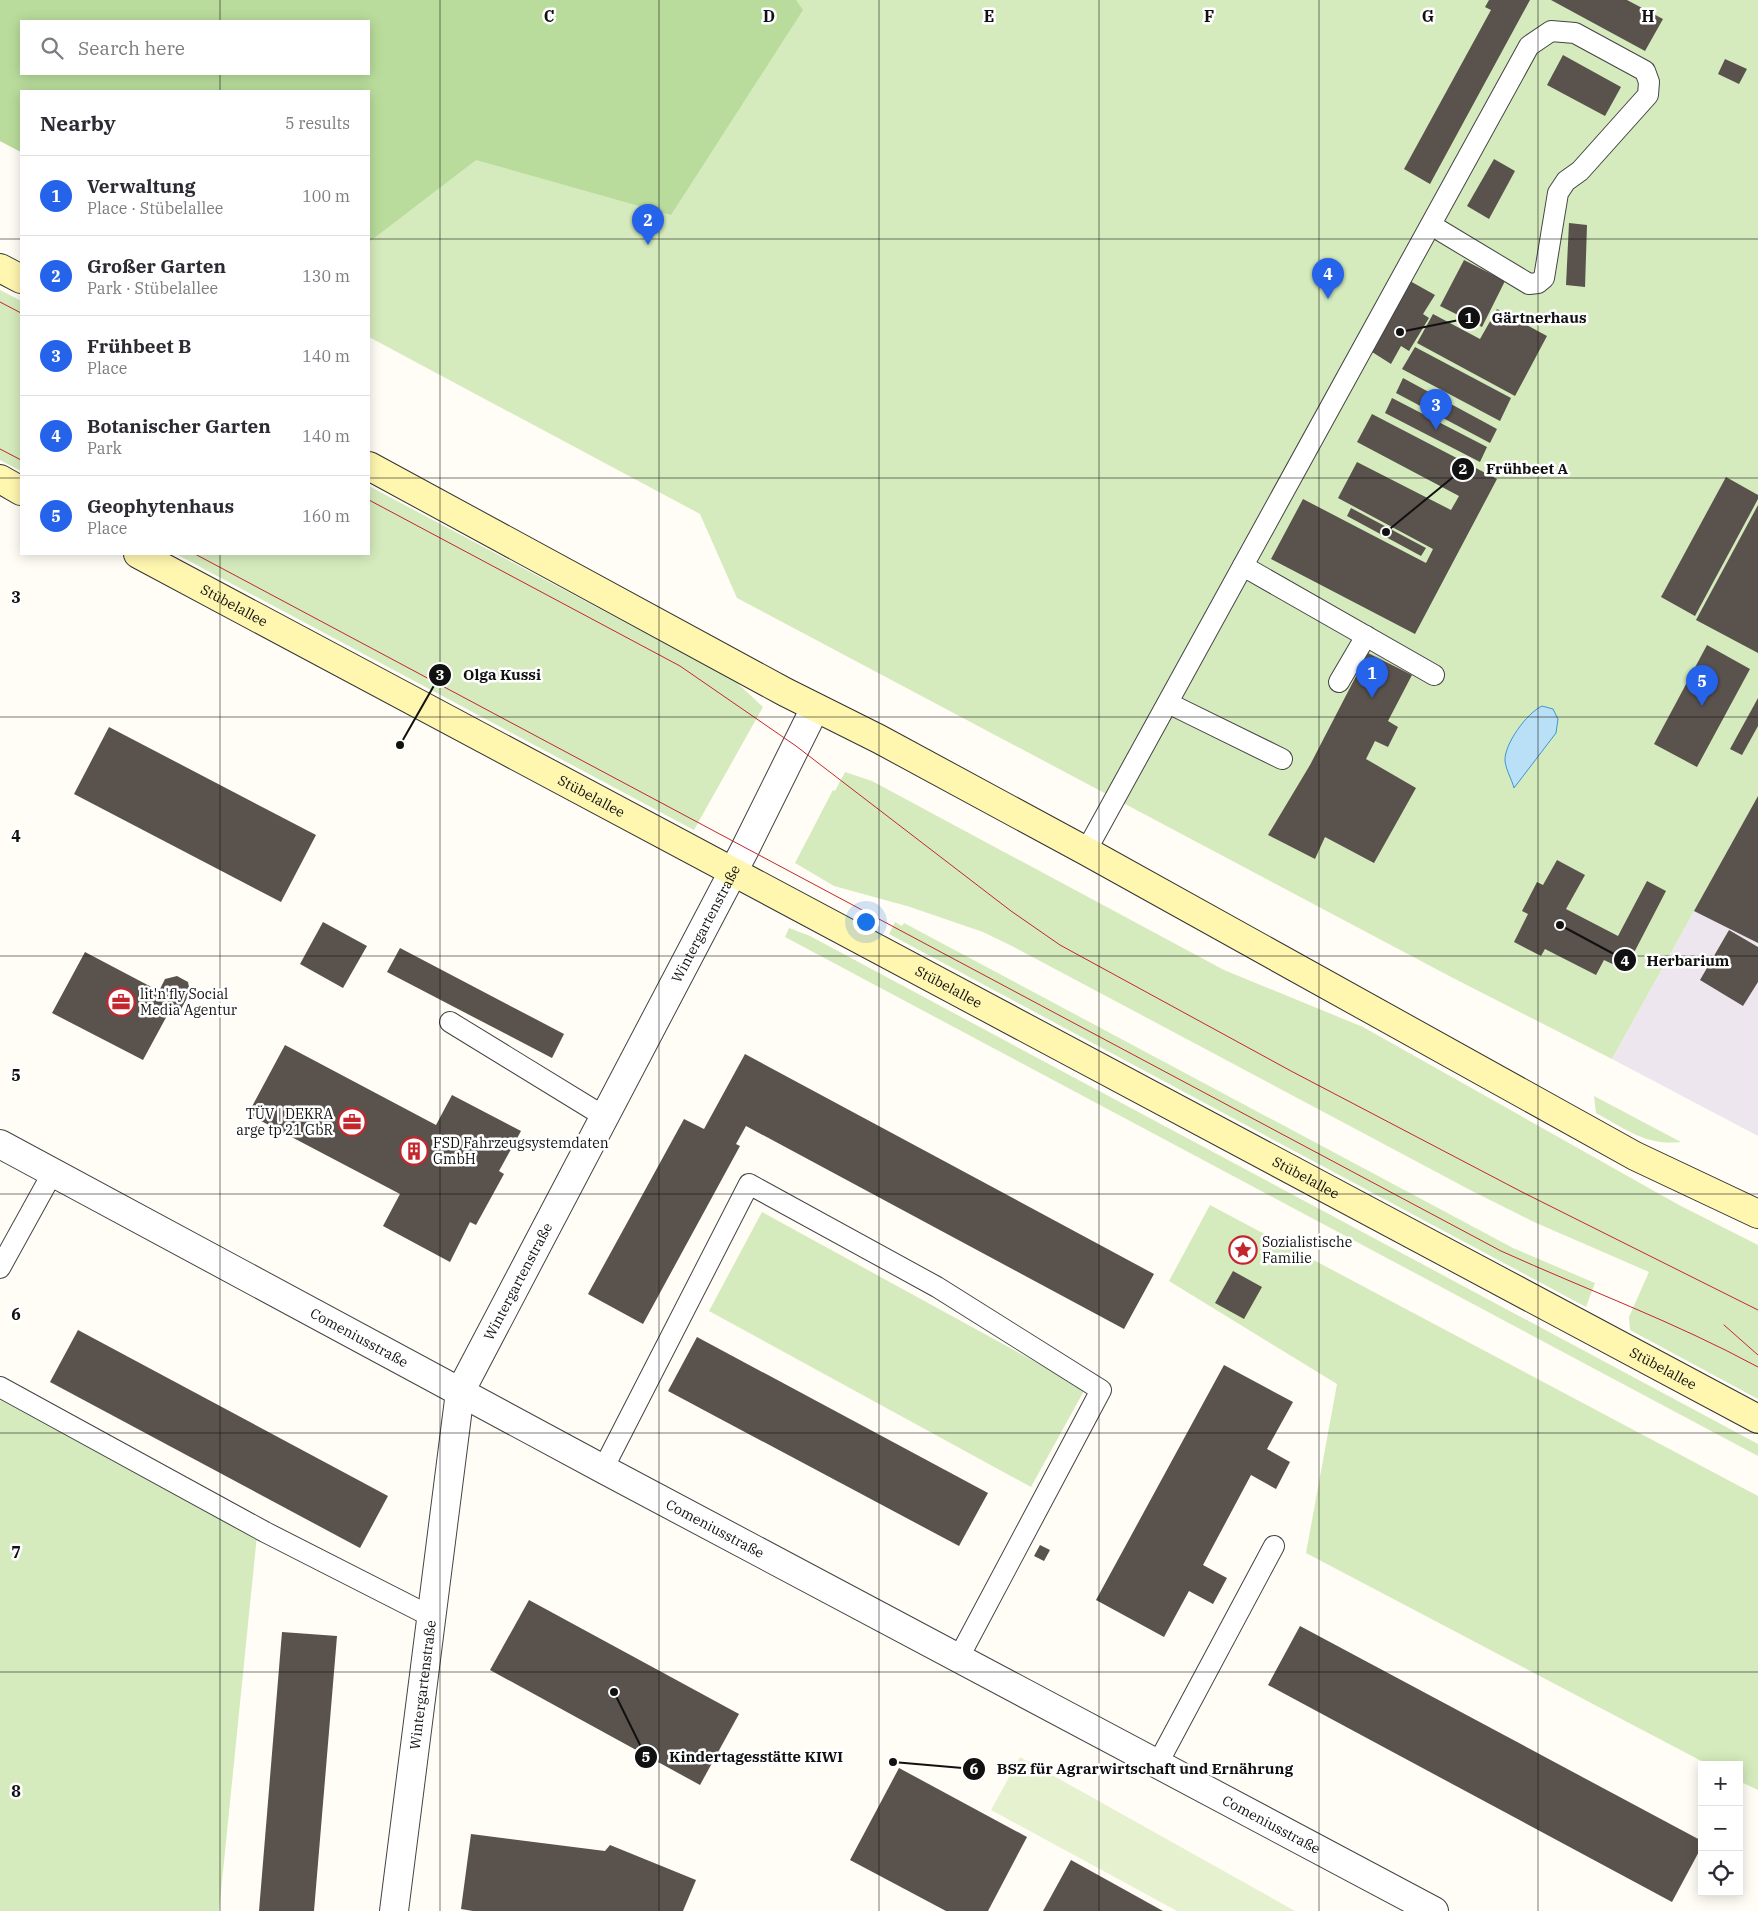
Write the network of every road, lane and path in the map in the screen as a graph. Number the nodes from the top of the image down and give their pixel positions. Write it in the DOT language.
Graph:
graph roads {
  1 [pos="1430,226"];
  2 [pos="0,268"];
  3 [pos="20,278"];
  4 [pos="370,467"];
  5 [pos="0,479"];
  6 [pos="20,490"];
  7 [pos="140,555"];
  8 [pos="1243,566"];
  9 [pos="1366,636"];
  10 [pos="1434,675"];
  11 [pos="1339,682"];
  12 [pos="1168,703"];
  13 [pos="815,708"];
  14 [pos="1282,759"];
  15 [pos="1086,851"];
  16 [pos="734,871"];
  17 [pos="450,1022"];
  18 [pos="605,1117"];
  19 [pos="0,1144"];
  20 [pos="53,1172"];
  21 [pos="1758,1214"];
  22 [pos="0,1268"];
  23 [pos="0,1387"];
  24 [pos="460,1392"];
  25 [pos="1758,1419"];
  26 [pos="603,1469"];
  27 [pos="1274,1546"];
  28 [pos="432,1618"];
  29 [pos="958,1659"];
  30 [pos="1158,1763"];
  31 [pos="394,1911"];
  32 [pos="1434,1911"];
  1 -- 1 [label="lane"];
  1 -- 8 [label="lane"];
  2 -- 3 [label="main road"];
  4 -- 13 [label="main road"];
  5 -- 6 [label="main road"];
  7 -- 16 [label="main road, Stübelallee"];
  8 -- 9 [label="lane"];
  8 -- 12 [label="lane"];
  9 -- 10 [label="lane"];
  9 -- 11 [label="lane"];
  12 -- 14 [label="lane"];
  12 -- 15 [label="lane"];
  13 -- 15 [label="main road"];
  13 -- 16 [label="street, Wintergartenstraße"];
  15 -- 21 [label="main road"];
  16 -- 18 [label="street, Wintergartenstraße"];
  16 -- 25 [label="main road, Stübelallee"];
  17 -- 18 [label="lane"];
  18 -- 24 [label="street, Wintergartenstraße"];
  19 -- 20 [label="street, Comeniusstraße"];
  20 -- 22 [label="lane"];
  20 -- 24 [label="street, Comeniusstraße"];
  23 -- 28 [label="lane"];
  24 -- 26 [label="street, Comeniusstraße"];
  24 -- 28 [label="street, Wintergartenstraße"];
  26 -- 29 [label="street, Comeniusstraße"];
  26 -- 29 [label="lane"];
  27 -- 30 [label="lane"];
  28 -- 31 [label="street, Wintergartenstraße"];
  29 -- 30 [label="street, Comeniusstraße"];
  30 -- 32 [label="street, Comeniusstraße"];
}
